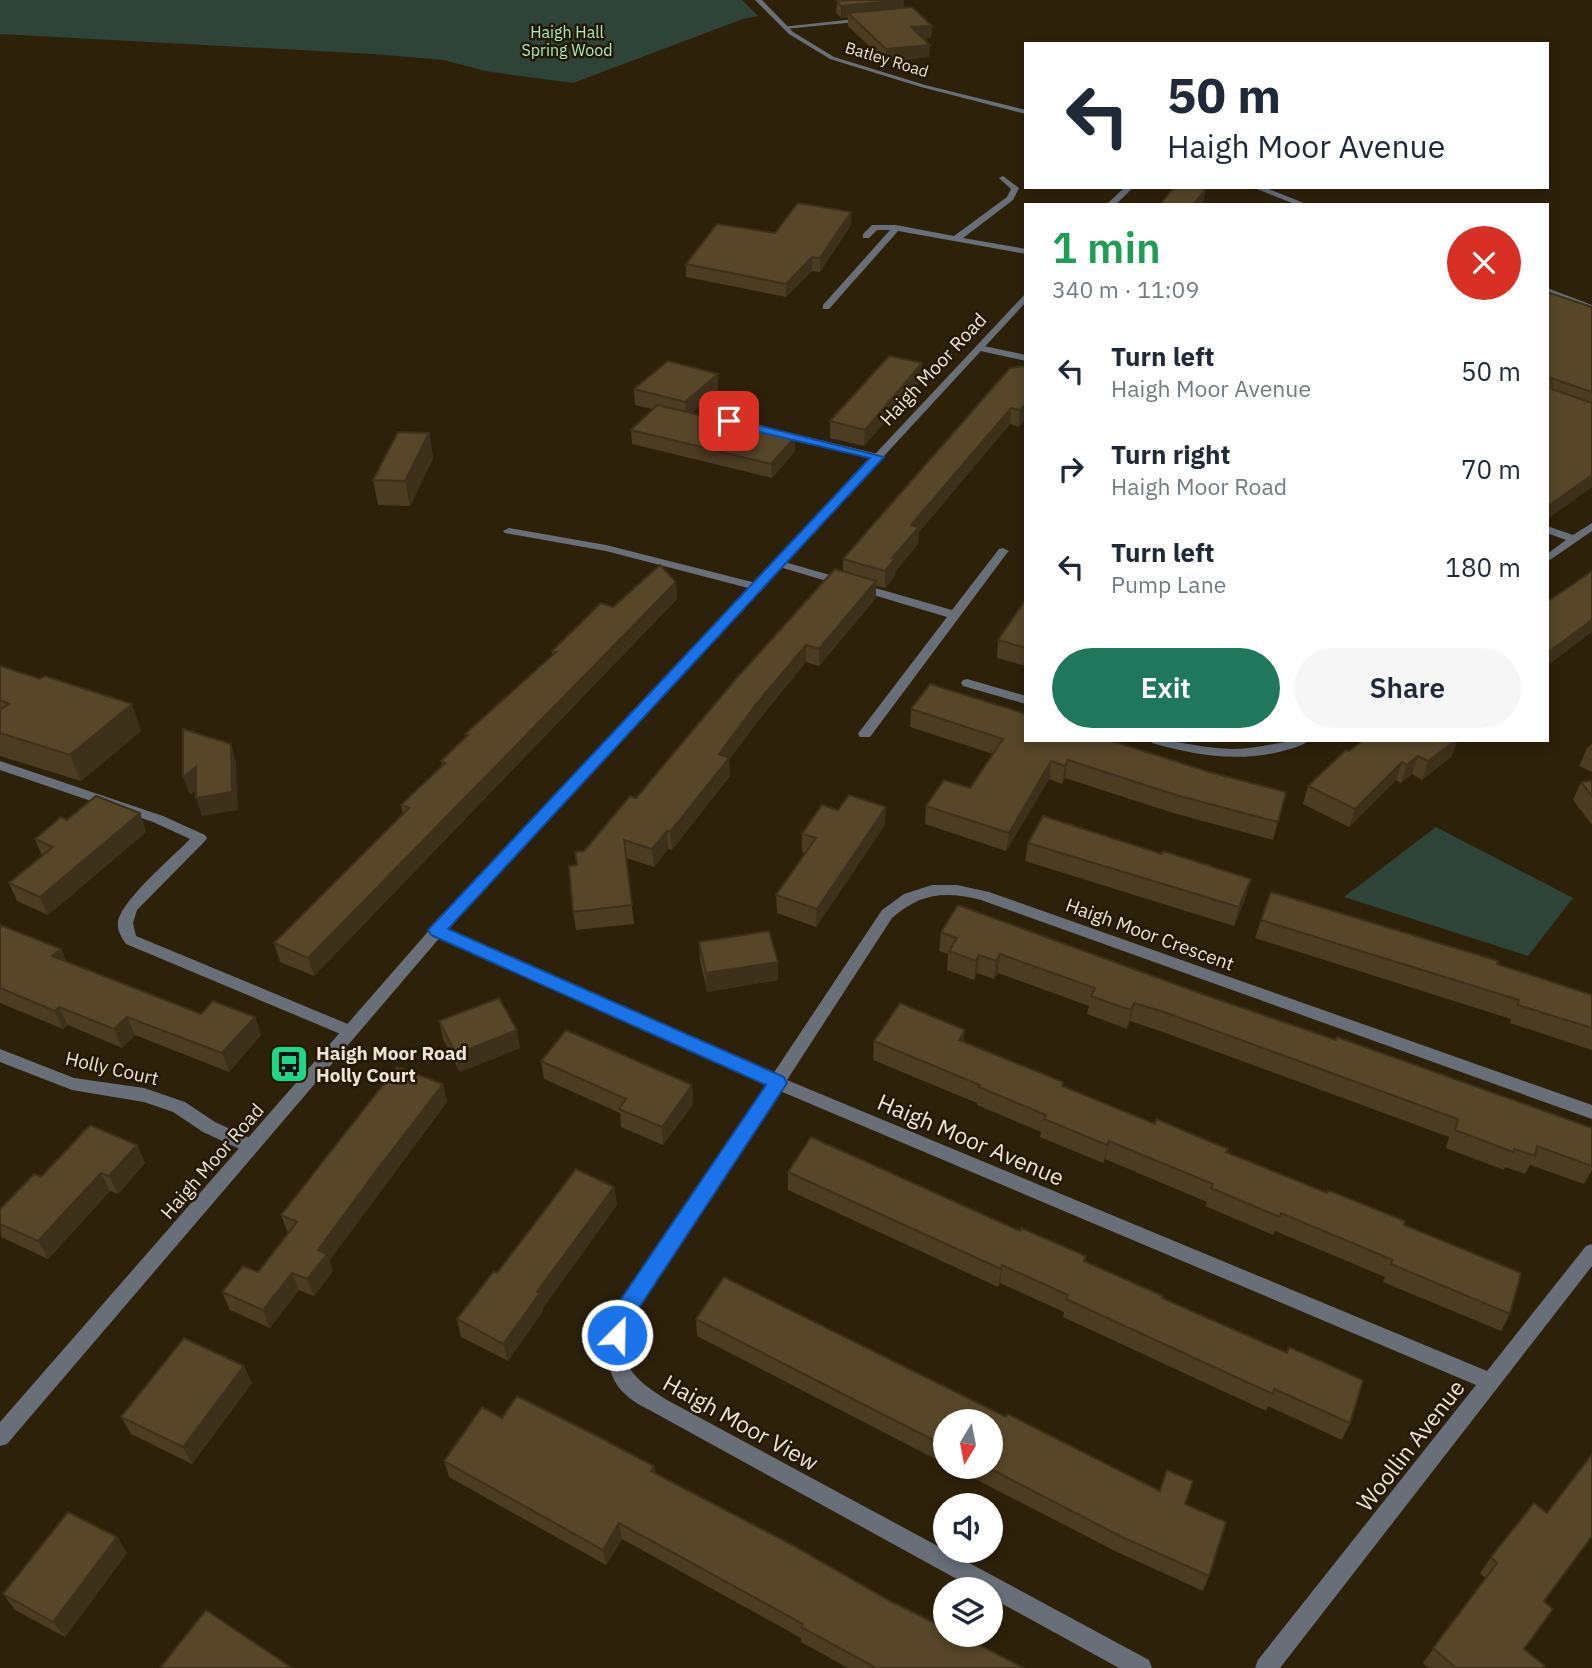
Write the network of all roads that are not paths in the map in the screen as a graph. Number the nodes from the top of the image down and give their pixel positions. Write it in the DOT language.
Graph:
graph roads {
  1 [pos="758,0"];
  2 [pos="878,18"];
  3 [pos="786,27"];
  4 [pos="1024,112"];
  5 [pos="1003,178"];
  6 [pos="1128,189"];
  7 [pos="1261,189"];
  8 [pos="1112,203"];
  9 [pos="1299,203"];
  10 [pos="896,228"];
  11 [pos="866,236"];
  12 [pos="956,239"];
  13 [pos="1024,252"];
  14 [pos="1549,293"];
  15 [pos="1024,298"];
  16 [pos="826,307"];
  17 [pos="1592,308"];
  18 [pos="979,348"];
  19 [pos="1024,358"];
  20 [pos="729,421"];
  21 [pos="878,457"];
  22 [pos="1592,526"];
  23 [pos="1549,530"];
  24 [pos="509,531"];
  25 [pos="1573,540"];
  26 [pos="1003,551"];
  27 [pos="1549,558"];
  28 [pos="778,563"];
  29 [pos="756,586"];
  30 [pos="955,615"];
  31 [pos="967,683"];
  32 [pos="1024,699"];
  33 [pos="864,734"];
  34 [pos="1166,742"];
  35 [pos="1298,742"];
  36 [pos="0,765"];
  37 [pos="437,930"];
  38 [pos="349,1031"];
  39 [pos="0,1055"];
  40 [pos="778,1083"];
  41 [pos="1592,1112"];
  42 [pos="250,1146"];
  43 [pos="1592,1252"];
  44 [pos="1490,1382"];
  45 [pos="0,1437"];
  46 [pos="1141,1668"];
  47 [pos="1266,1668"];
  1 -- 3 [label="street, Batley Road"];
  2 -- 3 [label="street"];
  3 -- 4 [label="street, Batley Road"];
  5 -- 12 [label="street"];
  6 -- 8 [label="street"];
  7 -- 9 [label="street"];
  10 -- 11 [label="street"];
  10 -- 12 [label="street"];
  10 -- 16 [label="street"];
  12 -- 13 [label="street"];
  14 -- 17 [label="street"];
  15 -- 18 [label="street, Haigh Moor Road"];
  18 -- 19 [label="street"];
  18 -- 21 [label="street, Haigh Moor Road"];
  20 -- 21 [label="street"];
  21 -- 28 [label="street, Haigh Moor Road"];
  22 -- 25 [label="street"];
  23 -- 25 [label="street"];
  24 -- 29 [label="street"];
  25 -- 27 [label="street"];
  26 -- 30 [label="street"];
  28 -- 29 [label="street, Haigh Moor Road"];
  28 -- 30 [label="street"];
  29 -- 37 [label="street, Haigh Moor Road"];
  30 -- 33 [label="street"];
  31 -- 32 [label="street"];
  34 -- 35 [label="street"];
  36 -- 38 [label="street"];
  37 -- 38 [label="street, Haigh Moor Road"];
  37 -- 40 [label="street, Haigh Moor Avenue"];
  38 -- 42 [label="street, Haigh Moor Road"];
  39 -- 42 [label="street, Holly Court"];
  40 -- 41 [label="street, Haigh Moor Crescent"];
  40 -- 44 [label="street, Haigh Moor Avenue"];
  40 -- 46 [label="street, Haigh Moor View"];
  42 -- 45 [label="street, Haigh Moor Road"];
  43 -- 44 [label="street, Woollin Avenue"];
  44 -- 47 [label="street, Woollin Avenue"];
}
